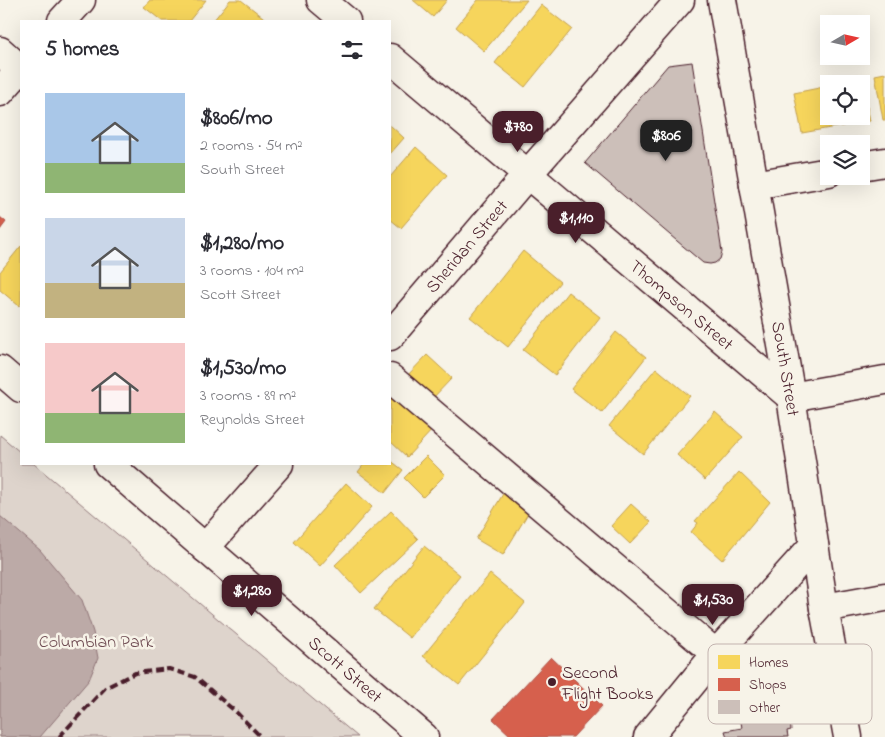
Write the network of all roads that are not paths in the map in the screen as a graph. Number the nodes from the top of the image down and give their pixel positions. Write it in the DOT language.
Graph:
graph roads {
  1 [pos="81,0"];
  2 [pos="321,0"];
  3 [pos="680,0"];
  4 [pos="722,0"];
  5 [pos="63,20"];
  6 [pos="345,20"];
  7 [pos="0,52"];
  8 [pos="391,59"];
  9 [pos="20,68"];
  10 [pos="20,70"];
  11 [pos="0,92"];
  12 [pos="885,162"];
  13 [pos="870,164"];
  14 [pos="820,174"];
  15 [pos="526,175"];
  16 [pos="754,185"];
  17 [pos="391,335"];
  18 [pos="0,370"];
  19 [pos="391,379"];
  20 [pos="885,380"];
  21 [pos="20,387"];
  22 [pos="791,397"];
  23 [pos="109,465"];
  24 [pos="278,465"];
  25 [pos="814,546"];
  26 [pos="205,548"];
  27 [pos="885,597"];
  28 [pos="824,608"];
  29 [pos="725,644"];
  30 [pos="831,644"];
  31 [pos="708,647"];
  32 [pos="708,664"];
  33 [pos="846,724"];
  34 [pos="424,737"];
  35 [pos="648,737"];
  36 [pos="848,737"];
  1 -- 5 [label="street"];
  2 -- 6 [label="street"];
  3 -- 15 [label="street, Sheridan Street"];
  4 -- 16 [label="street, South Street"];
  7 -- 9 [label="street"];
  8 -- 15 [label="street, Thompson Street"];
  10 -- 11 [label="street"];
  12 -- 13 [label="street"];
  14 -- 16 [label="street"];
  15 -- 17 [label="street, Sheridan Street"];
  15 -- 22 [label="street, Thompson Street"];
  16 -- 22 [label="street, South Street"];
  18 -- 21 [label="street"];
  19 -- 31 [label="street"];
  20 -- 22 [label="street"];
  22 -- 25 [label="street, South Street"];
  23 -- 26 [label="street, Scott Street"];
  24 -- 26 [label="street"];
  25 -- 28 [label="street, South Street"];
  25 -- 29 [label="street"];
  26 -- 34 [label="street, Scott Street"];
  27 -- 28 [label="street"];
  28 -- 30 [label="street, South Street"];
  32 -- 35 [label="street"];
  33 -- 36 [label="street, South Street"];
}
